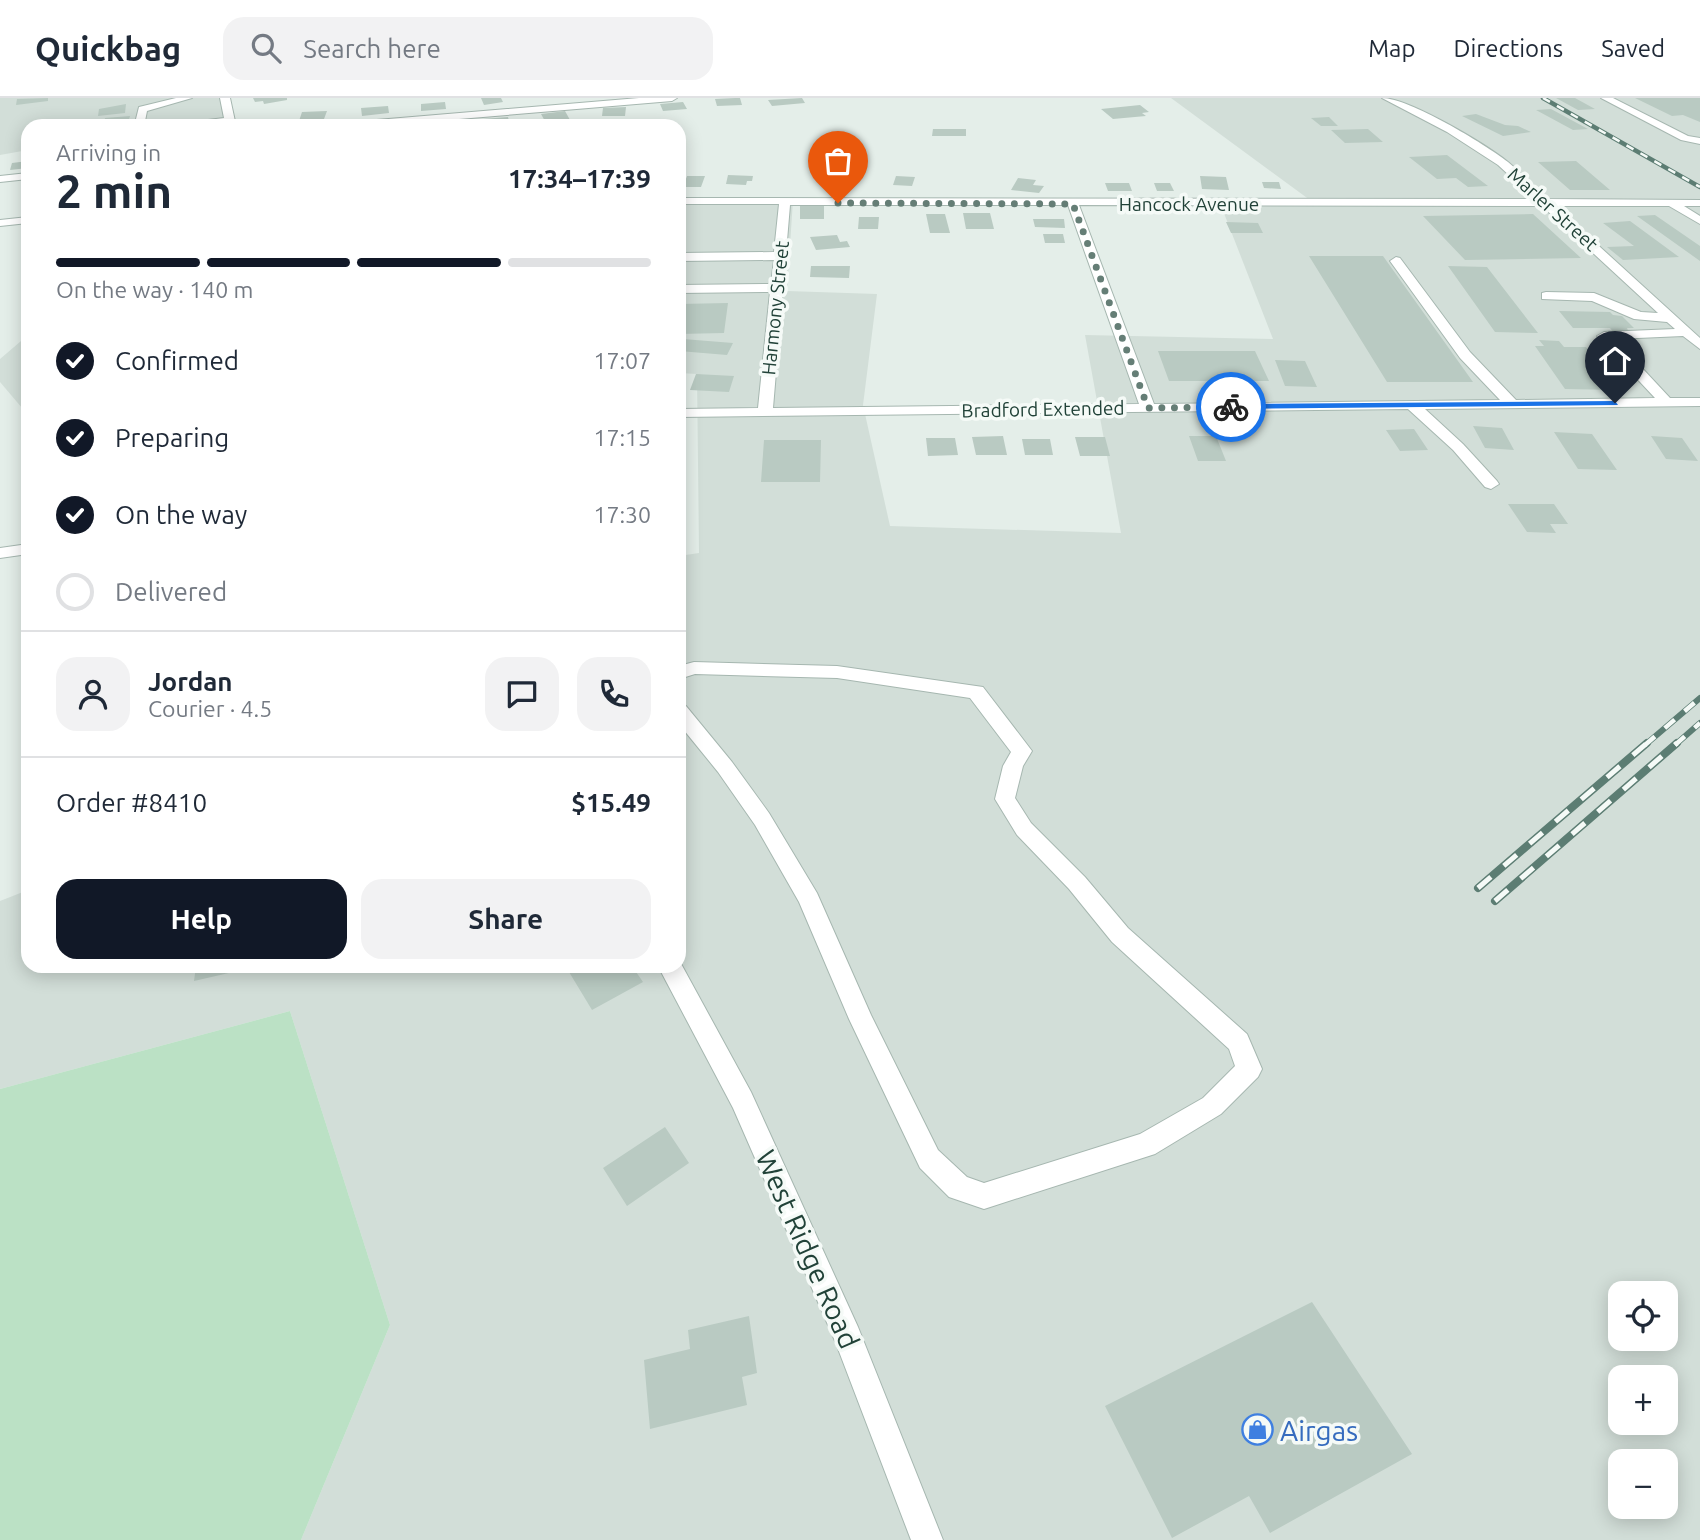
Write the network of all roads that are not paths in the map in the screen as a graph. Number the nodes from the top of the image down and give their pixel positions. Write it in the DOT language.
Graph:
graph roads {
  1 [pos="187,98"];
  2 [pos="225,98"];
  3 [pos="672,98"];
  4 [pos="1387,98"];
  5 [pos="1606,98"];
  6 [pos="141,119"];
  7 [pos="229,119"];
  8 [pos="424,119"];
  9 [pos="1700,141"];
  10 [pos="21,177"];
  11 [pos="0,179"];
  12 [pos="686,201"];
  13 [pos="785,202"];
  14 [pos="1671,203"];
  15 [pos="1700,203"];
  16 [pos="1073,204"];
  17 [pos="1549,204"];
  18 [pos="21,221"];
  19 [pos="1700,221"];
  20 [pos="0,223"];
  21 [pos="686,257"];
  22 [pos="779,261"];
  23 [pos="1396,261"];
  24 [pos="686,269"];
  25 [pos="777,288"];
  26 [pos="686,289"];
  27 [pos="1546,296"];
  28 [pos="1671,318"];
  29 [pos="1686,332"];
  30 [pos="1700,345"];
  31 [pos="1700,402"];
  32 [pos="1667,403"];
  33 [pos="1512,404"];
  34 [pos="1412,405"];
  35 [pos="1148,408"];
  36 [pos="686,414"];
  37 [pos="765,414"];
  38 [pos="1491,484"];
  39 [pos="21,550"];
  40 [pos="0,553"];
  41 [pos="686,671"];
  42 [pos="686,719"];
  43 [pos="674,973"];
  44 [pos="927,1540"];
  1 -- 6 [label="street"];
  2 -- 7 [label="street"];
  3 -- 8 [label="street"];
  4 -- 17 [label="street, Marler Street"];
  5 -- 9 [label="street"];
  10 -- 11 [label="street"];
  12 -- 13 [label="street, Hancock Avenue"];
  13 -- 16 [label="street, Hancock Avenue"];
  13 -- 22 [label="street, Harmony Street"];
  14 -- 15 [label="street, Hancock Avenue"];
  14 -- 17 [label="street, Hancock Avenue"];
  14 -- 19 [label="street"];
  16 -- 17 [label="street, Hancock Avenue"];
  16 -- 35 [label="street"];
  17 -- 28 [label="street, Marler Street"];
  18 -- 20 [label="street"];
  21 -- 22 [label="street"];
  22 -- 24 [label="street"];
  22 -- 25 [label="street, Harmony Street"];
  23 -- 33 [label="street"];
  25 -- 26 [label="street"];
  25 -- 37 [label="street, Harmony Street"];
  27 -- 28 [label="street"];
  28 -- 29 [label="street, Marler Street"];
  29 -- 30 [label="street, Marler Street"];
  29 -- 32 [label="street"];
  31 -- 32 [label="street, Bradford Extended"];
  32 -- 33 [label="street, Bradford Extended"];
  33 -- 34 [label="street, Bradford Extended"];
  34 -- 35 [label="street, Bradford Extended"];
  34 -- 38 [label="street"];
  35 -- 37 [label="street, Bradford Extended"];
  36 -- 37 [label="street, Bradford Extended"];
  39 -- 40 [label="street"];
  41 -- 42 [label="street"];
  43 -- 44 [label="street, West Ridge Road"];
}
